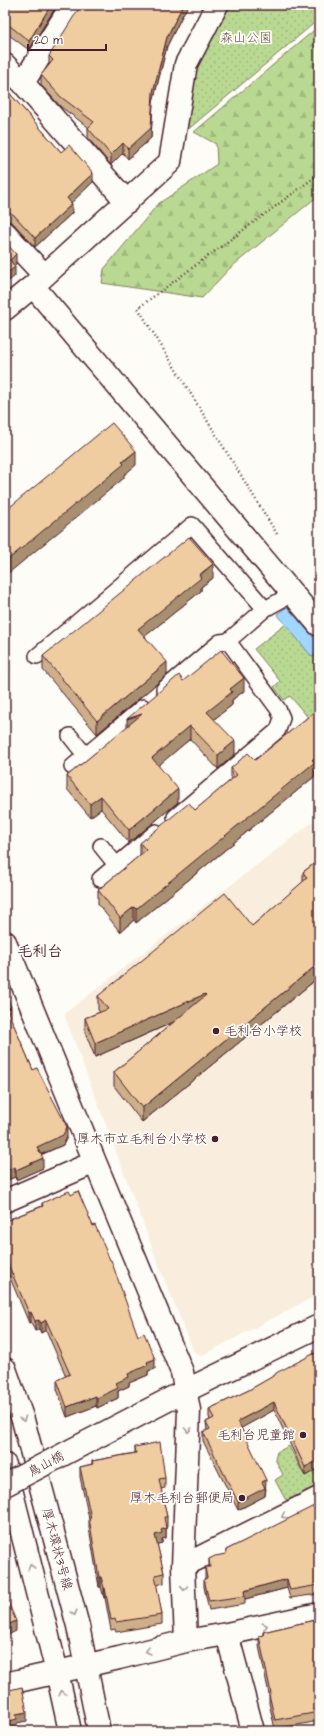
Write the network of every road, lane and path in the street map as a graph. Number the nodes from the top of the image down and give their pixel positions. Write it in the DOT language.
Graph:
graph roads {
  1 [pos="72,5"];
  2 [pos="216,5"];
  3 [pos="5,64"];
  4 [pos="23,83"];
  5 [pos="319,174"];
  6 [pos="127,202"];
  7 [pos="5,233"];
  8 [pos="38,280"];
  9 [pos="5,309"];
  10 [pos="280,539"];
  11 [pos="292,594"];
  12 [pos="265,609"];
  13 [pos="316,617"];
  14 [pos="228,641"];
  15 [pos="37,656"];
  16 [pos="70,736"];
  17 [pos="85,755"];
  18 [pos="72,767"];
  19 [pos="101,846"];
  20 [pos="117,866"];
  21 [pos="100,879"];
  22 [pos="5,942"];
  23 [pos="95,1162"];
  24 [pos="5,1201"];
  25 [pos="319,1326"];
  26 [pos="5,1369"];
  27 [pos="185,1391"];
  28 [pos="5,1465"];
  29 [pos="5,1485"];
  30 [pos="319,1498"];
  31 [pos="183,1566"];
  32 [pos="319,1614"];
  33 [pos="227,1634"];
  34 [pos="186,1641"];
  35 [pos="86,1666"];
  36 [pos="57,1672"];
  37 [pos="5,1684"];
  38 [pos="70,1731"];
  39 [pos="99,1731"];
  40 [pos="253,1731"];
  1 -- 4 [label="street"];
  2 -- 6 [label="street"];
  3 -- 4 [label="street"];
  4 -- 6 [label="street"];
  5 -- 10 [label="path"];
  6 -- 8 [label="street"];
  7 -- 8 [label="street"];
  8 -- 9 [label="street"];
  8 -- 11 [label="street"];
  11 -- 12 [label="lane"];
  11 -- 13 [label="street"];
  12 -- 14 [label="lane"];
  12 -- 15 [label="lane"];
  14 -- 17 [label="lane"];
  14 -- 20 [label="lane"];
  16 -- 17 [label="lane"];
  17 -- 18 [label="lane"];
  19 -- 20 [label="lane"];
  20 -- 21 [label="lane"];
  22 -- 23 [label="street"];
  23 -- 24 [label="street"];
  23 -- 27 [label="street"];
  25 -- 27 [label="street, 鳥山橋"];
  26 -- 35 [label="street, 厚木環状3号線, one-way"];
  27 -- 29 [label="street, 鳥山橋, bridge"];
  27 -- 31 [label="street, one-way"];
  36 -- 28 [label="street, one-way"];
  30 -- 31 [label="street, one-way"];
  31 -- 34 [label="street, one-way"];
  33 -- 32 [label="street, one-way"];
  33 -- 34 [label="street"];
  33 -- 40 [label="street"];
  34 -- 35 [label="street, one-way"];
  35 -- 36 [label="street"];
  35 -- 39 [label="street, 厚木環状3号線"];
  36 -- 37 [label="street"];
  38 -- 36 [label="street, one-way"];
}
